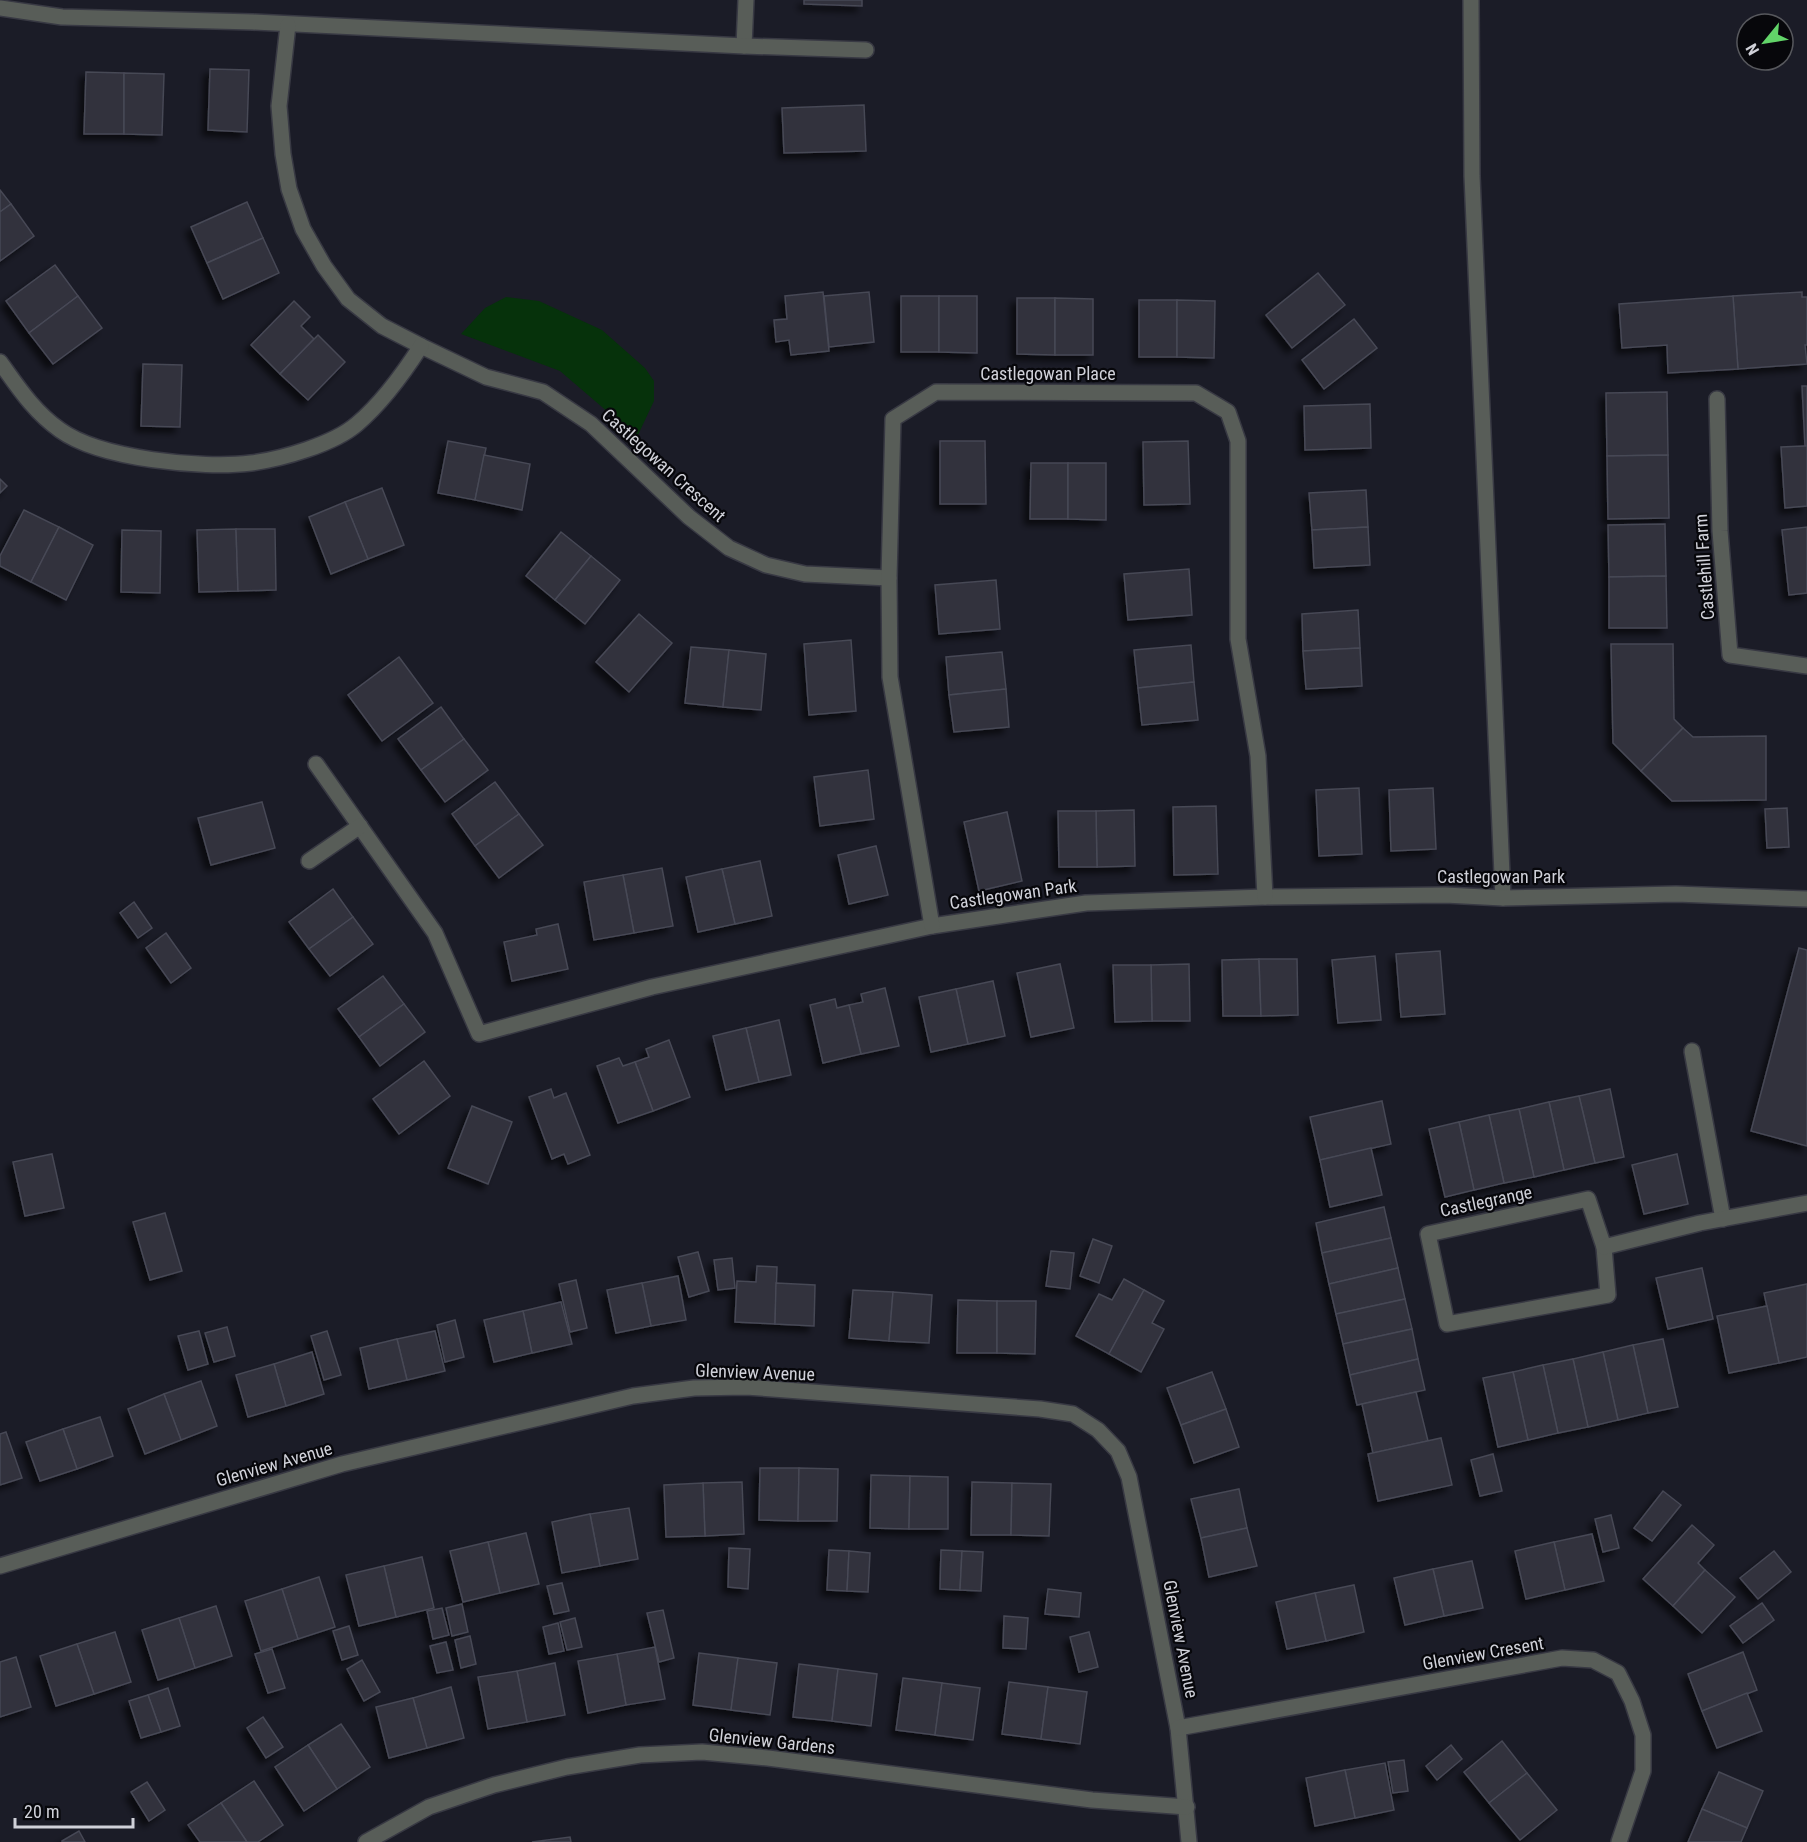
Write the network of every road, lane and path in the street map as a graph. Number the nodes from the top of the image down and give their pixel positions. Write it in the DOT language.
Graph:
graph roads {
  1 [pos="746,0"];
  2 [pos="1471,0"];
  3 [pos="0,8"];
  4 [pos="288,25"];
  5 [pos="744,46"];
  6 [pos="866,50"];
  7 [pos="421,346"];
  8 [pos="0,362"];
  9 [pos="1717,399"];
  10 [pos="889,578"];
  11 [pos="1807,666"];
  12 [pos="316,764"];
  13 [pos="360,826"];
  14 [pos="309,861"];
  15 [pos="1265,897"];
  16 [pos="1503,898"];
  17 [pos="1807,900"];
  18 [pos="932,926"];
  19 [pos="1692,1051"];
  20 [pos="1807,1203"];
  21 [pos="1723,1219"];
  22 [pos="1604,1247"];
  23 [pos="0,1566"];
  24 [pos="1178,1728"];
  25 [pos="1187,1807"];
  26 [pos="366,1842"];
  27 [pos="1189,1842"];
  28 [pos="1619,1842"];
  1 -- 5 [label="street"];
  2 -- 16 [label="street"];
  3 -- 4 [label="street"];
  4 -- 5 [label="street"];
  4 -- 7 [label="street, Castlegowan Crescent"];
  5 -- 6 [label="street"];
  7 -- 8 [label="street"];
  7 -- 10 [label="street, Castlegowan Crescent"];
  9 -- 11 [label="street, Castlehill Farm"];
  10 -- 15 [label="street, Castlegowan Place"];
  10 -- 18 [label="street, Castlegowan Place"];
  12 -- 13 [label="street, Castlegowan Park"];
  13 -- 14 [label="street"];
  13 -- 18 [label="street, Castlegowan Park"];
  15 -- 16 [label="street, Castlegowan Park"];
  15 -- 18 [label="street, Castlegowan Park"];
  16 -- 17 [label="street, Castlegowan Park"];
  19 -- 21 [label="street"];
  20 -- 21 [label="street"];
  21 -- 22 [label="street"];
  22 -- 22 [label="street, Castlegrange"];
  23 -- 24 [label="street, Glenview Avenue"];
  24 -- 25 [label="street, Glenview Avenue"];
  24 -- 28 [label="street, Glenview Cresent"];
  25 -- 26 [label="street, Glenview Gardens"];
  25 -- 27 [label="street, Glenview Avenue"];
}
